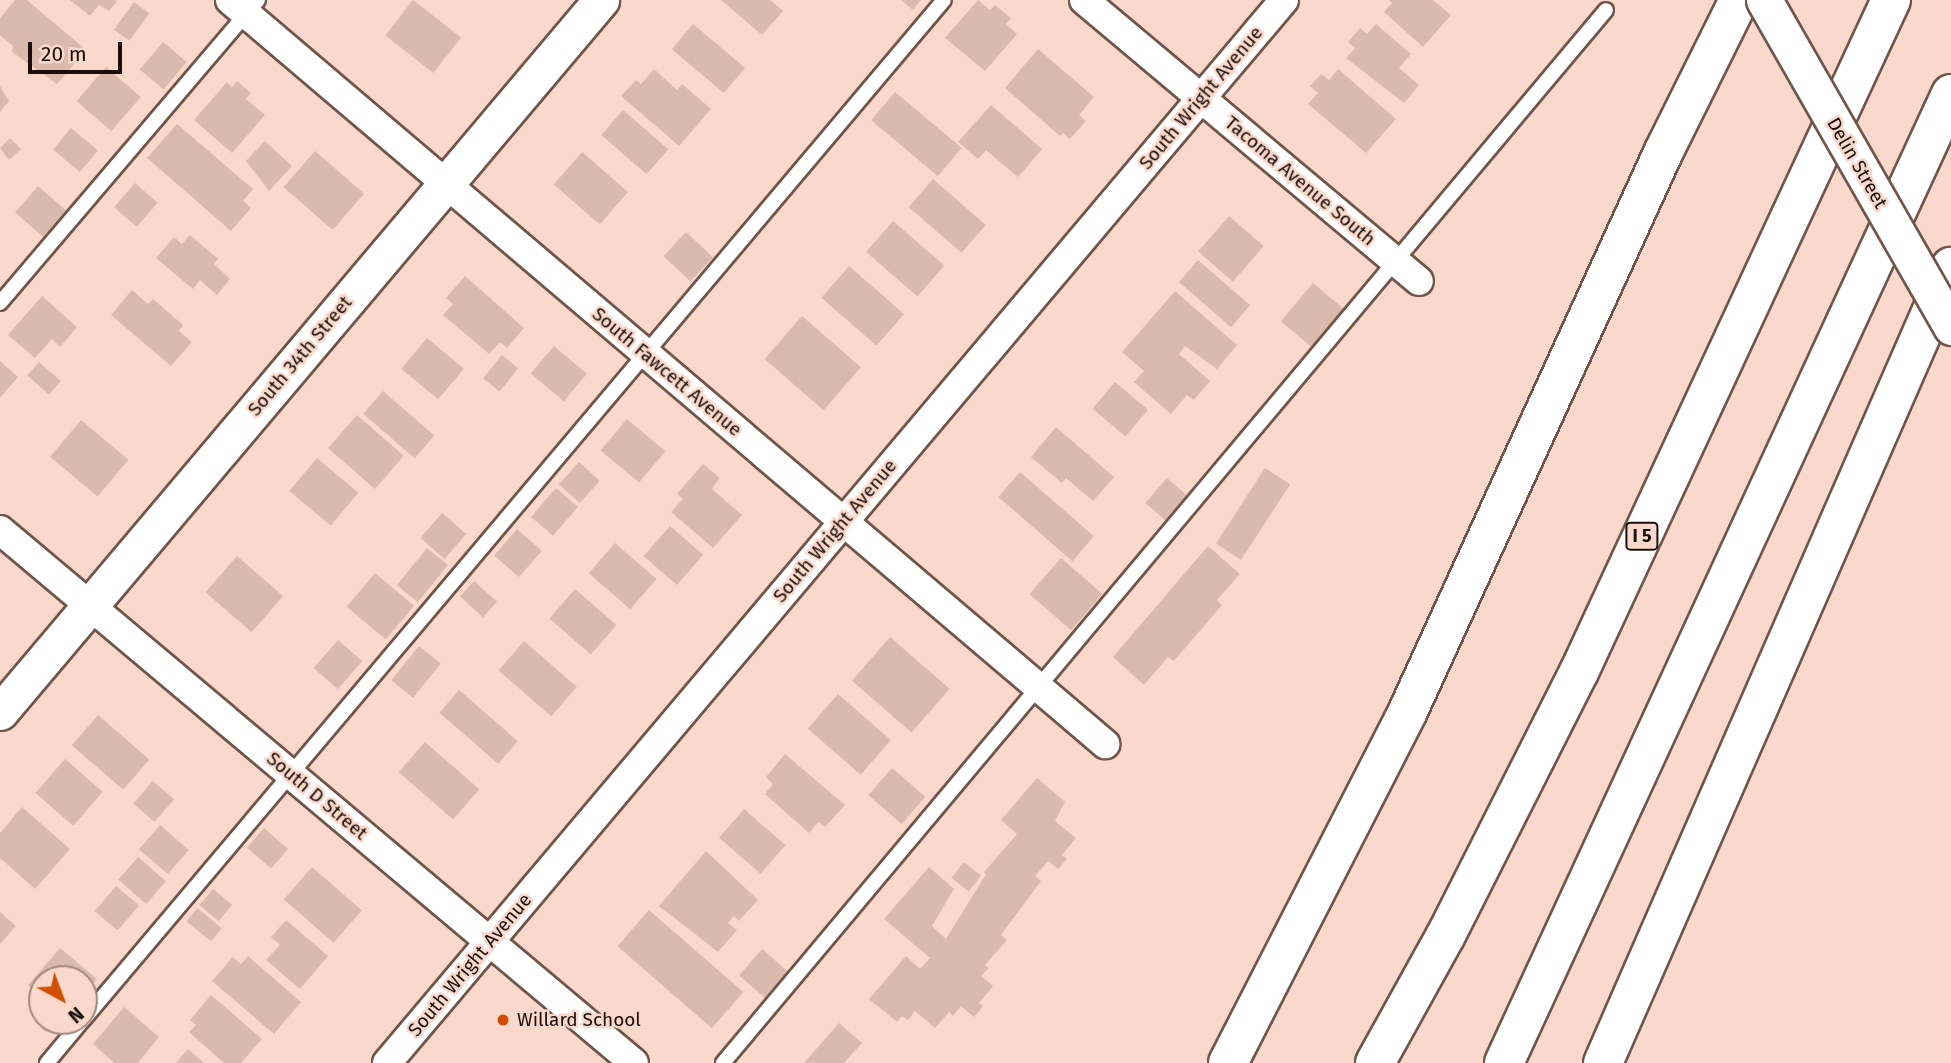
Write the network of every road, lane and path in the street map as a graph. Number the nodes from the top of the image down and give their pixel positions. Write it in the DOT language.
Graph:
graph roads {
  1 [pos="601,0"];
  2 [pos="944,0"];
  3 [pos="1084,0"];
  4 [pos="1284,0"];
  5 [pos="1739,0"];
  6 [pos="1764,0"];
  7 [pos="1891,0"];
  8 [pos="244,5"];
  9 [pos="1606,10"];
  10 [pos="1951,94"];
  11 [pos="1200,99"];
  12 [pos="445,183"];
  13 [pos="1397,262"];
  14 [pos="1951,267"];
  15 [pos="1419,281"];
  16 [pos="0,303"];
  17 [pos="1951,327"];
  18 [pos="646,353"];
  19 [pos="843,521"];
  20 [pos="0,530"];
  21 [pos="90,606"];
  22 [pos="1036,686"];
  23 [pos="0,712"];
  24 [pos="1105,744"];
  25 [pos="292,775"];
  26 [pos="490,942"];
  27 [pos="98,1002"];
  28 [pos="70,1035"];
  29 [pos="47,1063"];
  30 [pos="387,1063"];
  31 [pos="634,1063"];
  32 [pos="723,1063"];
  33 [pos="1228,1063"];
  34 [pos="1375,1063"];
  35 [pos="1504,1063"];
  36 [pos="1603,1063"];
  1 -- 12 [label="street, South 34th Street"];
  2 -- 18 [label="lane"];
  3 -- 11 [label="street, Tacoma Avenue South"];
  4 -- 11 [label="street, South Wright Avenue"];
  5 -- 33 [label="highway"];
  6 -- 17 [label="street, Delin Street, bridge"];
  7 -- 34 [label="highway, I 5"];
  8 -- 12 [label="street, South Fawcett Avenue"];
  8 -- 16 [label="lane"];
  9 -- 13 [label="lane"];
  10 -- 35 [label="highway"];
  11 -- 13 [label="street, Tacoma Avenue South"];
  11 -- 19 [label="street, South Wright Avenue"];
  12 -- 18 [label="street, South Fawcett Avenue"];
  12 -- 21 [label="street, South 34th Street"];
  13 -- 15 [label="street, Tacoma Avenue South"];
  13 -- 22 [label="lane"];
  14 -- 36 [label="highway"];
  18 -- 19 [label="street, South Fawcett Avenue"];
  18 -- 25 [label="lane"];
  19 -- 22 [label="street, South Fawcett Avenue"];
  19 -- 26 [label="street, South Wright Avenue"];
  20 -- 21 [label="street, South D Street"];
  21 -- 23 [label="street, South 34th Street"];
  21 -- 25 [label="street, South D Street"];
  22 -- 24 [label="street, South Fawcett Avenue"];
  22 -- 32 [label="lane"];
  25 -- 26 [label="street, South D Street"];
  25 -- 27 [label="lane"];
  26 -- 30 [label="street, South Wright Avenue"];
  26 -- 31 [label="street, South D Street"];
  28 -- 29 [label="lane"];
}
